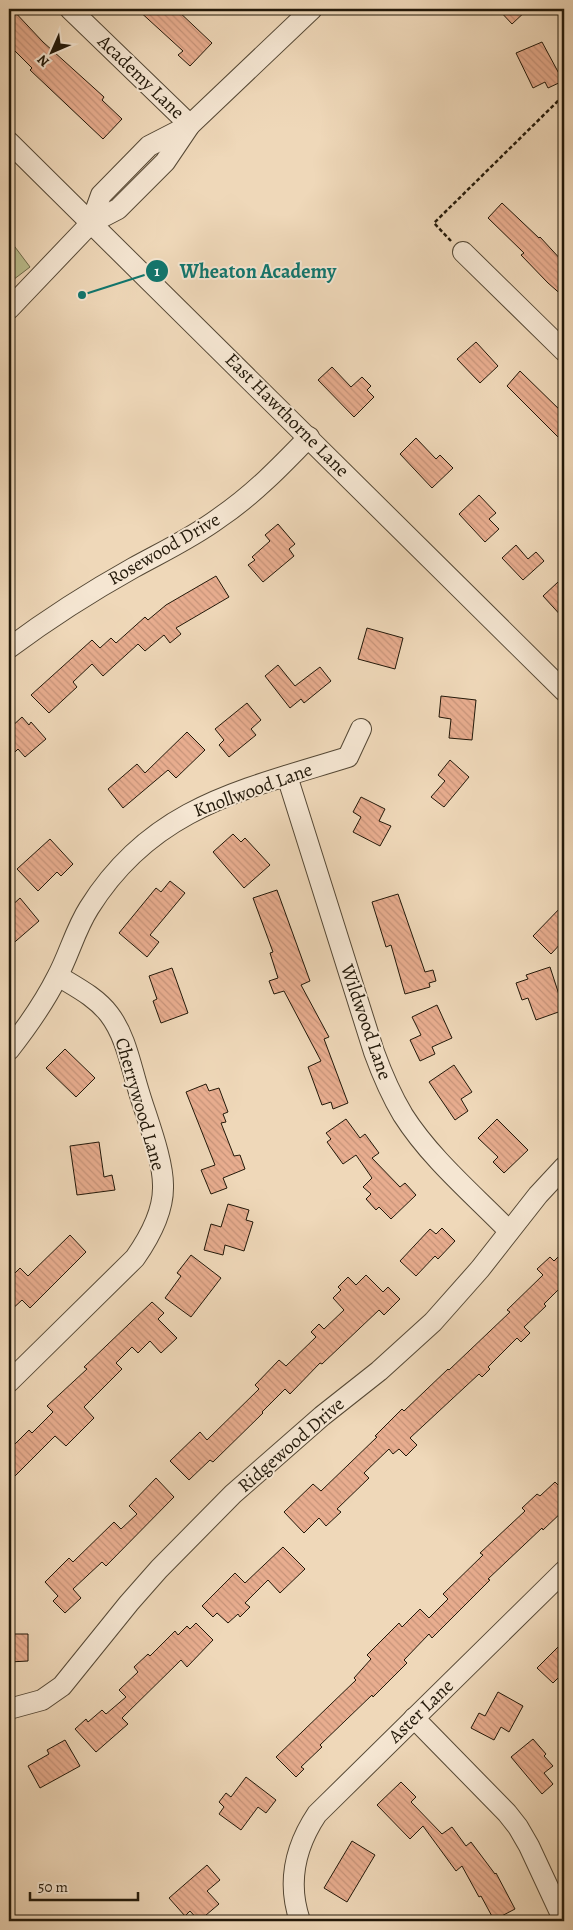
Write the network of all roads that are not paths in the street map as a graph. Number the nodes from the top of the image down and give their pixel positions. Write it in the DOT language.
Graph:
graph roads {
  1 [pos="70,9"];
  2 [pos="312,9"];
  3 [pos="190,125"];
  4 [pos="9,142"];
  5 [pos="90,223"];
  6 [pos="463,252"];
  7 [pos="9,309"];
  8 [pos="564,351"];
  9 [pos="309,437"];
  10 [pos="9,648"];
  11 [pos="564,691"];
  12 [pos="361,729"];
  13 [pos="287,776"];
  14 [pos="58,976"];
  15 [pos="9,1050"];
  16 [pos="564,1167"];
  17 [pos="509,1231"];
  18 [pos="9,1382"];
  19 [pos="564,1570"];
  20 [pos="9,1709"];
  21 [pos="414,1718"];
  22 [pos="564,1920"];
  23 [pos="300,1921"];
  1 -- 3 [label="street, Academy Lane"];
  2 -- 3 [label="street"];
  3 -- 5 [label="street"];
  4 -- 5 [label="street, East Hawthorne Lane"];
  5 -- 7 [label="street"];
  5 -- 9 [label="street, East Hawthorne Lane"];
  6 -- 8 [label="street"];
  9 -- 10 [label="street, Rosewood Drive"];
  9 -- 11 [label="street, East Hawthorne Lane"];
  12 -- 13 [label="street, Knollwood Lane"];
  13 -- 14 [label="street, Knollwood Lane"];
  13 -- 17 [label="street, Wildwood Lane"];
  14 -- 15 [label="street, Knollwood Lane"];
  14 -- 18 [label="street, Cherrywood Lane"];
  16 -- 17 [label="street, Ridgewood Drive"];
  17 -- 20 [label="street, Ridgewood Drive"];
  19 -- 21 [label="street, Aster Lane"];
  21 -- 22 [label="street"];
  21 -- 23 [label="street, Aster Lane"];
}
